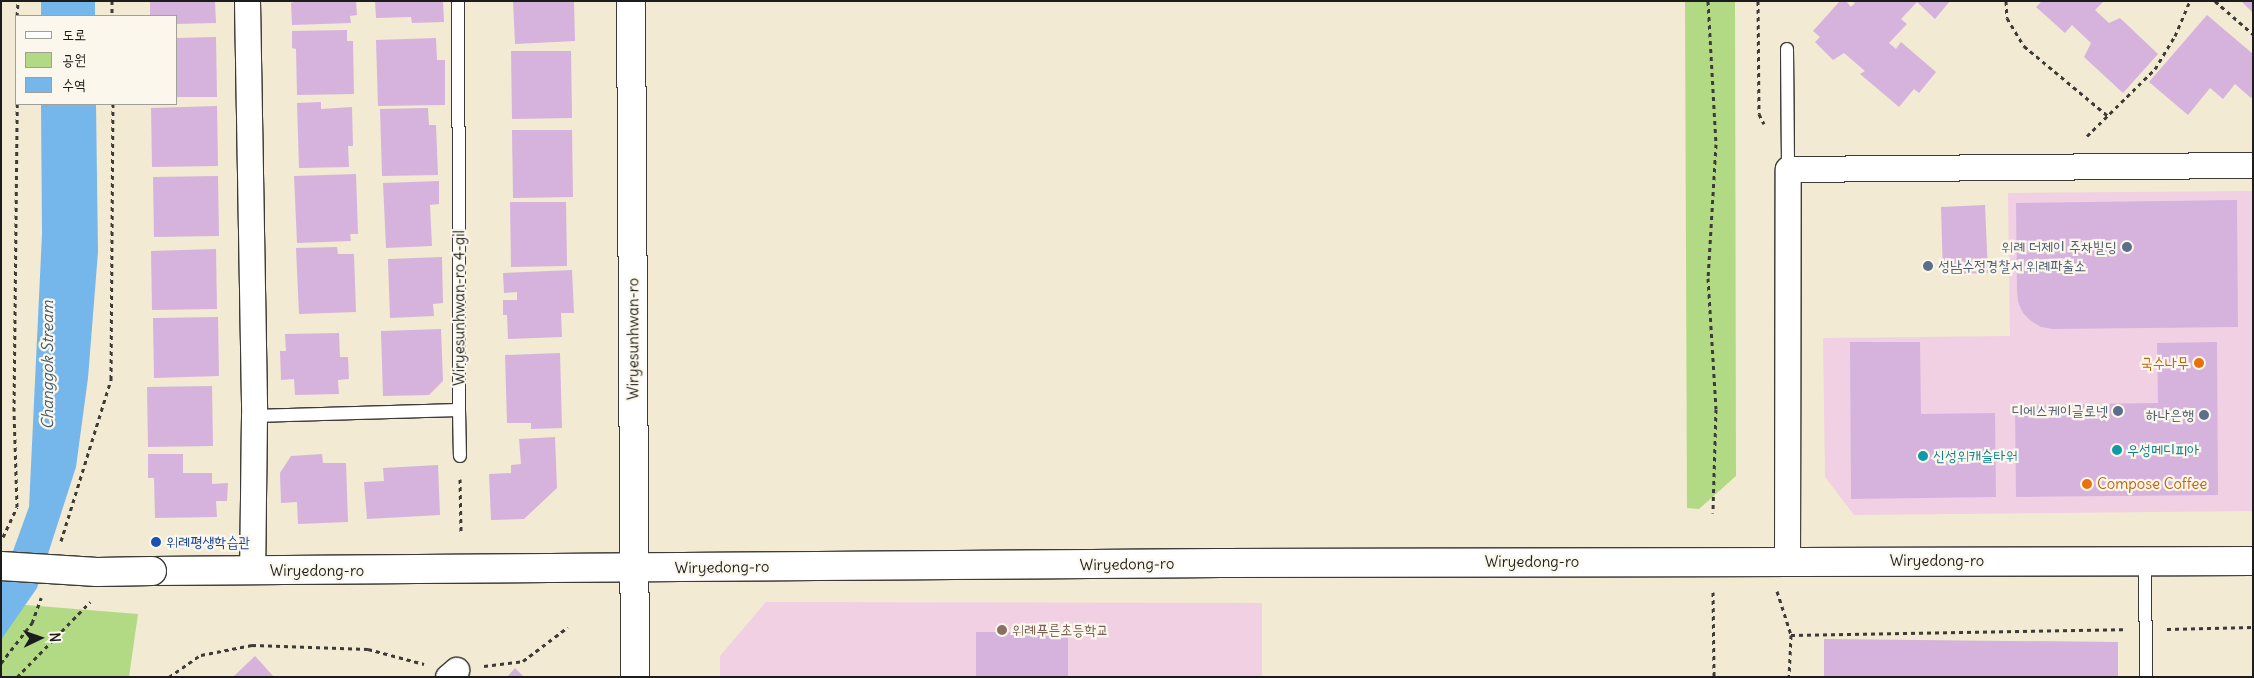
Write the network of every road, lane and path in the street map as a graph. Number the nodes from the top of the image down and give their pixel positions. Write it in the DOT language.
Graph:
graph roads {
  1 [pos="18,1"];
  2 [pos="112,1"];
  3 [pos="247,1"];
  4 [pos="458,1"];
  5 [pos="631,1"];
  6 [pos="1708,1"];
  7 [pos="2006,1"];
  8 [pos="2190,1"];
  9 [pos="2215,1"];
  10 [pos="17,15"];
  11 [pos="112,15"];
  12 [pos="2253,34"];
  13 [pos="1787,49"];
  14 [pos="17,105"];
  15 [pos="113,105"];
  16 [pos="2108,116"];
  17 [pos="2059,165"];
  18 [pos="2253,165"];
  19 [pos="1788,169"];
  20 [pos="459,410"];
  21 [pos="254,416"];
  22 [pos="460,456"];
  23 [pos="1713,513"];
  24 [pos="461,533"];
  25 [pos="1,540"];
  26 [pos="58,550"];
  27 [pos="1787,561"];
  28 [pos="2253,561"];
  29 [pos="2145,562"];
  30 [pos="1,566"];
  31 [pos="634,568"];
  32 [pos="252,571"];
  33 [pos="1776,590"];
  34 [pos="1713,591"];
  35 [pos="42,595"];
  36 [pos="90,602"];
  37 [pos="568,627"];
  38 [pos="2253,627"];
  39 [pos="2145,629"];
  40 [pos="1791,635"];
  41 [pos="1,663"];
  42 [pos="452,673"];
  43 [pos="17,677"];
  44 [pos="169,677"];
  45 [pos="634,677"];
  46 [pos="1714,677"];
  47 [pos="1789,677"];
  48 [pos="2146,677"];
  1 -- 10 [label="path"];
  2 -- 11 [label="path"];
  3 -- 21 [label="street"];
  4 -- 20 [label="lane, Wiryesunhwan-ro 4-gil"];
  5 -- 31 [label="street, Wiryesunhwan-ro"];
  6 -- 23 [label="path"];
  7 -- 16 [label="path"];
  8 -- 16 [label="path"];
  9 -- 12 [label="path"];
  13 -- 19 [label="lane"];
  14 -- 25 [label="path"];
  15 -- 26 [label="path"];
  16 -- 17 [label="path"];
  17 -- 18 [label="street"];
  17 -- 19 [label="street"];
  19 -- 27 [label="street"];
  20 -- 21 [label="lane"];
  20 -- 22 [label="lane, Wiryesunhwan-ro 4-gil"];
  21 -- 32 [label="street"];
  22 -- 24 [label="path"];
  27 -- 29 [label="street, Wiryedong-ro"];
  27 -- 31 [label="street, Wiryedong-ro"];
  28 -- 29 [label="street, Wiryedong-ro"];
  29 -- 39 [label="lane"];
  30 -- 32 [label="street, Wiryedong-ro, bridge"];
  31 -- 32 [label="street, Wiryedong-ro"];
  31 -- 45 [label="street, Wiryesunhwan-ro"];
  33 -- 40 [label="path"];
  34 -- 46 [label="path"];
  35 -- 41 [label="path"];
  36 -- 43 [label="path"];
  37 -- 42 [label="path"];
  38 -- 39 [label="path"];
  39 -- 40 [label="path"];
  39 -- 48 [label="lane"];
  40 -- 47 [label="path"];
  42 -- 44 [label="path"];
}
